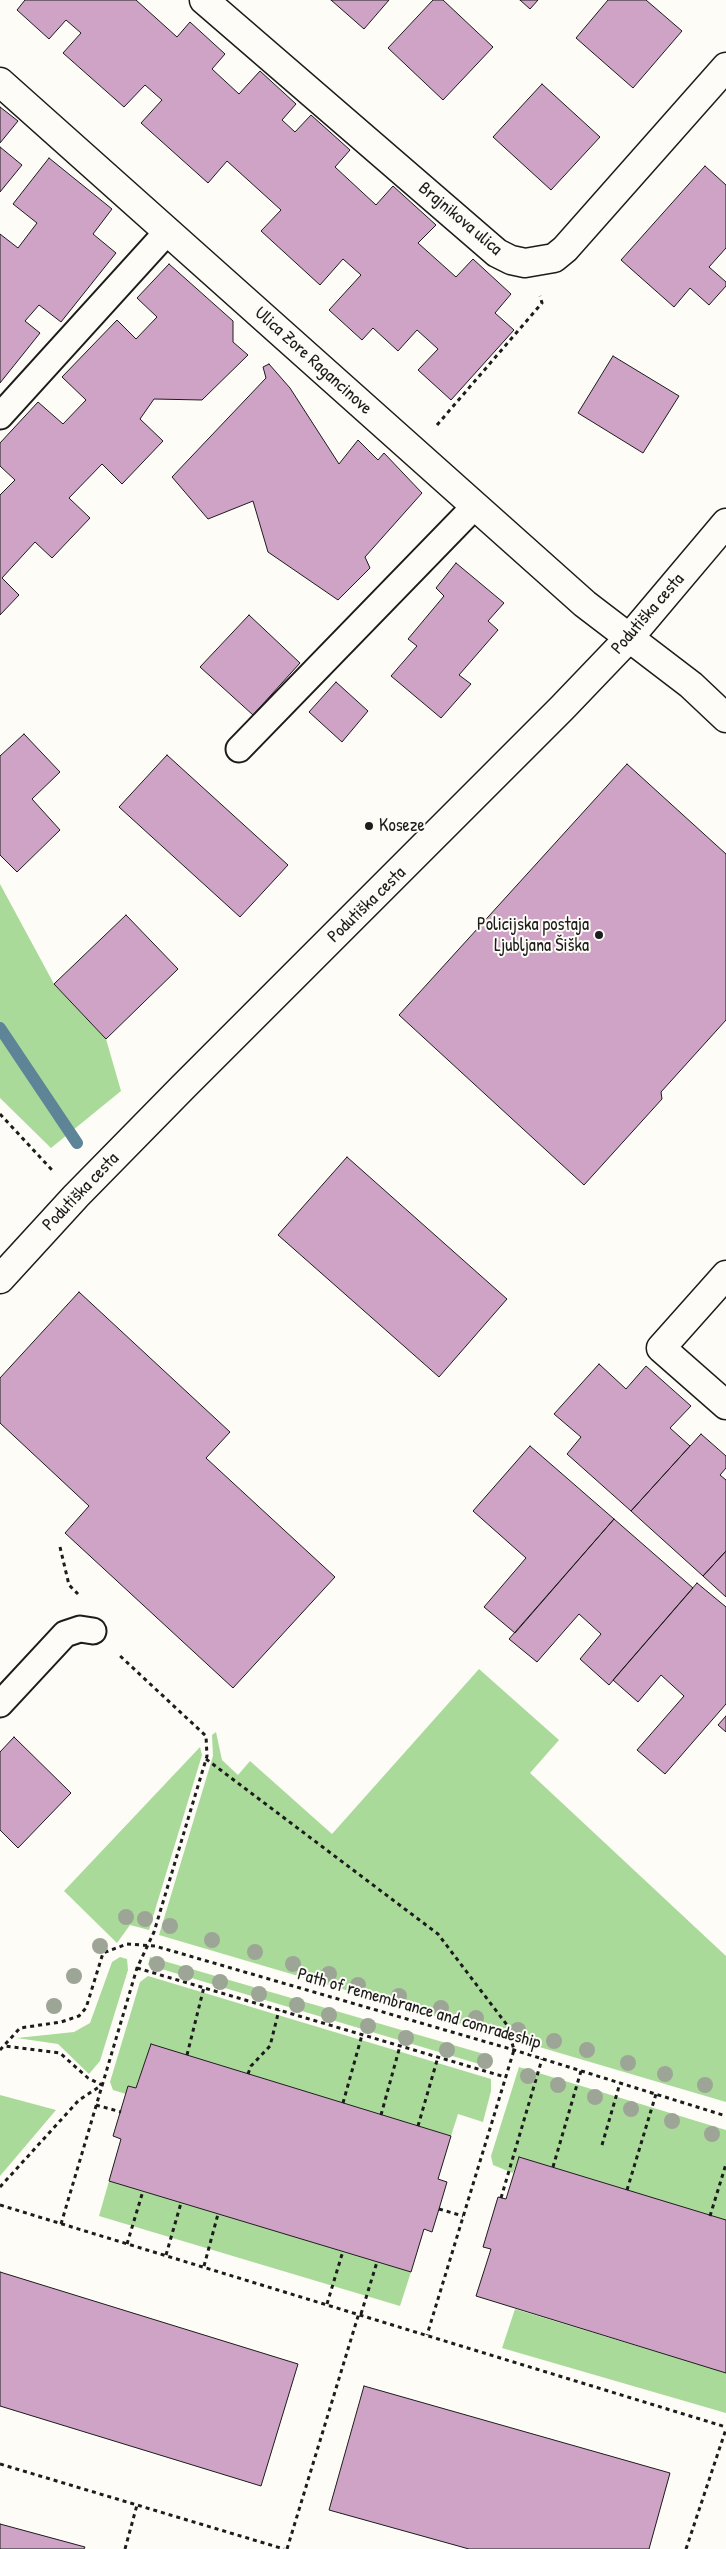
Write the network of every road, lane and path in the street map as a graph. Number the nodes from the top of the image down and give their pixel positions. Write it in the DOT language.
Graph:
graph roads {
  1 [pos="204,0"];
  2 [pos="726,67"];
  3 [pos="0,82"];
  4 [pos="168,231"];
  5 [pos="533,263"];
  6 [pos="0,416"];
  7 [pos="414,452"];
  8 [pos="475,506"];
  9 [pos="726,524"];
  10 [pos="629,638"];
  11 [pos="726,718"];
  12 [pos="239,749"];
  13 [pos="0,1114"];
  14 [pos="76,1196"];
  15 [pos="726,1275"];
  16 [pos="0,1279"];
  17 [pos="726,1405"];
  18 [pos="60,1547"];
  19 [pos="93,1631"];
  20 [pos="0,1704"];
  21 [pos="206,1759"];
  22 [pos="148,1945"];
  23 [pos="137,1968"];
  24 [pos="204,1987"];
  25 [pos="279,2010"];
  26 [pos="362,2035"];
  27 [pos="5,2046"];
  28 [pos="400,2046"];
  29 [pos="0,2050"];
  30 [pos="514,2050"];
  31 [pos="186,2055"];
  32 [pos="438,2057"];
  33 [pos="542,2059"];
  34 [pos="582,2071"];
  35 [pos="248,2074"];
  36 [pos="506,2077"];
  37 [pos="620,2083"];
  38 [pos="102,2085"];
  39 [pos="656,2094"];
  40 [pos="343,2103"];
  41 [pos="96,2105"];
  42 [pos="121,2112"];
  43 [pos="381,2115"];
  44 [pos="726,2116"];
  45 [pos="418,2126"];
  46 [pos="602,2145"];
  47 [pos="726,2164"];
  48 [pos="553,2168"];
  49 [pos="0,2187"];
  50 [pos="628,2190"];
  51 [pos="143,2191"];
  52 [pos="501,2198"];
  53 [pos="181,2203"];
  54 [pos="0,2205"];
  55 [pos="439,2209"];
  56 [pos="218,2214"];
  57 [pos="463,2216"];
  58 [pos="710,2216"];
  59 [pos="61,2224"];
  60 [pos="127,2244"];
  61 [pos="343,2251"];
  62 [pos="166,2255"];
  63 [pos="377,2262"];
  64 [pos="204,2266"];
  65 [pos="328,2304"];
  66 [pos="360,2314"];
  67 [pos="428,2335"];
  68 [pos="726,2428"];
  69 [pos="0,2464"];
  70 [pos="137,2505"];
  71 [pos="125,2549"];
  72 [pos="286,2549"];
  73 [pos="686,2549"];
  1 -- 5 [label="street, Brajnikova ulica"];
  2 -- 5 [label="street, Brajnikova ulica"];
  3 -- 4 [label="street, Ulica Zore Ragancinove"];
  4 -- 6 [label="lane"];
  4 -- 7 [label="street, Ulica Zore Ragancinove"];
  5 -- 7 [label="path"];
  7 -- 8 [label="street, Ulica Zore Ragancinove"];
  8 -- 10 [label="street, Ulica Zore Ragancinove"];
  8 -- 12 [label="lane"];
  9 -- 10 [label="street, Podutiška cesta"];
  10 -- 11 [label="street, Ulica Zore Ragancinove"];
  10 -- 14 [label="street, Podutiška cesta"];
  13 -- 14 [label="path"];
  14 -- 16 [label="street, Podutiška cesta"];
  15 -- 17 [label="street"];
  18 -- 19 [label="path"];
  19 -- 20 [label="lane"];
  19 -- 21 [label="path"];
  21 -- 22 [label="path"];
  21 -- 30 [label="path"];
  22 -- 23 [label="path"];
  22 -- 27 [label="path, Path of remembrance and comradeship"];
  22 -- 30 [label="path, Path of remembrance and comradeship"];
  23 -- 24 [label="path"];
  23 -- 38 [label="path"];
  24 -- 25 [label="path"];
  24 -- 31 [label="path"];
  25 -- 26 [label="path"];
  25 -- 35 [label="path"];
  26 -- 28 [label="path"];
  26 -- 40 [label="path"];
  27 -- 29 [label="path"];
  27 -- 38 [label="path"];
  28 -- 32 [label="path"];
  28 -- 43 [label="path"];
  30 -- 33 [label="path, Path of remembrance and comradeship"];
  30 -- 36 [label="path"];
  32 -- 36 [label="path"];
  32 -- 45 [label="path"];
  33 -- 34 [label="path, Path of remembrance and comradeship"];
  33 -- 52 [label="path"];
  34 -- 37 [label="path, Path of remembrance and comradeship"];
  34 -- 48 [label="path"];
  36 -- 57 [label="path"];
  37 -- 39 [label="path, Path of remembrance and comradeship"];
  37 -- 46 [label="path"];
  38 -- 41 [label="path"];
  38 -- 49 [label="path"];
  39 -- 44 [label="path, Path of remembrance and comradeship"];
  39 -- 50 [label="path"];
  41 -- 42 [label="path"];
  41 -- 59 [label="path"];
  47 -- 58 [label="path"];
  51 -- 60 [label="path"];
  53 -- 62 [label="path"];
  54 -- 59 [label="path"];
  55 -- 57 [label="path"];
  56 -- 64 [label="path"];
  57 -- 67 [label="path"];
  59 -- 60 [label="path"];
  60 -- 62 [label="path"];
  61 -- 65 [label="path"];
  62 -- 64 [label="path"];
  63 -- 66 [label="path"];
  64 -- 65 [label="path"];
  65 -- 66 [label="path"];
  66 -- 67 [label="path"];
  66 -- 72 [label="path"];
  67 -- 68 [label="path"];
  68 -- 73 [label="path"];
  69 -- 70 [label="path"];
  70 -- 71 [label="path"];
  70 -- 72 [label="path"];
}
